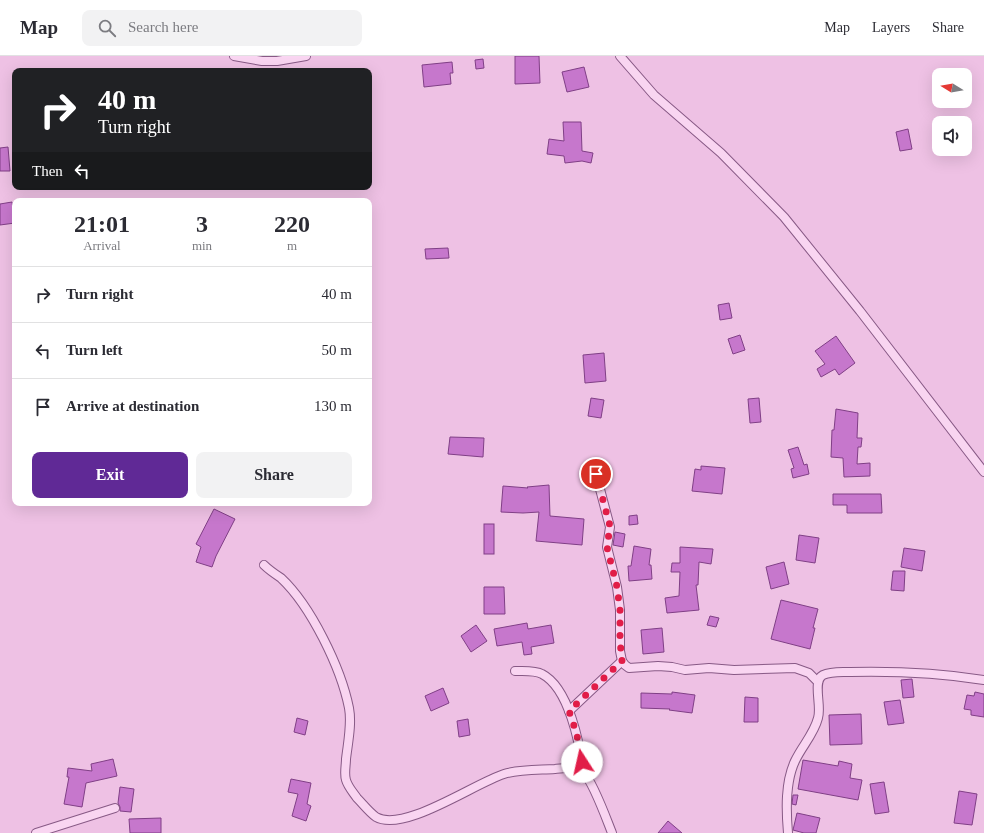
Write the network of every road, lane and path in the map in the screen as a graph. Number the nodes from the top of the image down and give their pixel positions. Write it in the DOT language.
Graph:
graph roads {
  1 [pos="234,56"];
  2 [pos="306,56"];
  3 [pos="620,56"];
  4 [pos="984,472"];
  5 [pos="596,474"];
  6 [pos="264,565"];
  7 [pos="622,661"];
  8 [pos="515,671"];
  9 [pos="984,680"];
  10 [pos="818,682"];
  11 [pos="569,711"];
  12 [pos="583,772"];
  13 [pos="115,808"];
  14 [pos="36,833"];
  15 [pos="612,833"];
  16 [pos="788,833"];
  1 -- 2 [label="street"];
  3 -- 4 [label="street"];
  5 -- 7 [label="street"];
  6 -- 12 [label="street"];
  7 -- 10 [label="street"];
  7 -- 11 [label="street"];
  8 -- 11 [label="street"];
  9 -- 10 [label="street"];
  10 -- 16 [label="street"];
  11 -- 12 [label="street"];
  12 -- 15 [label="street"];
  13 -- 14 [label="street"];
}
